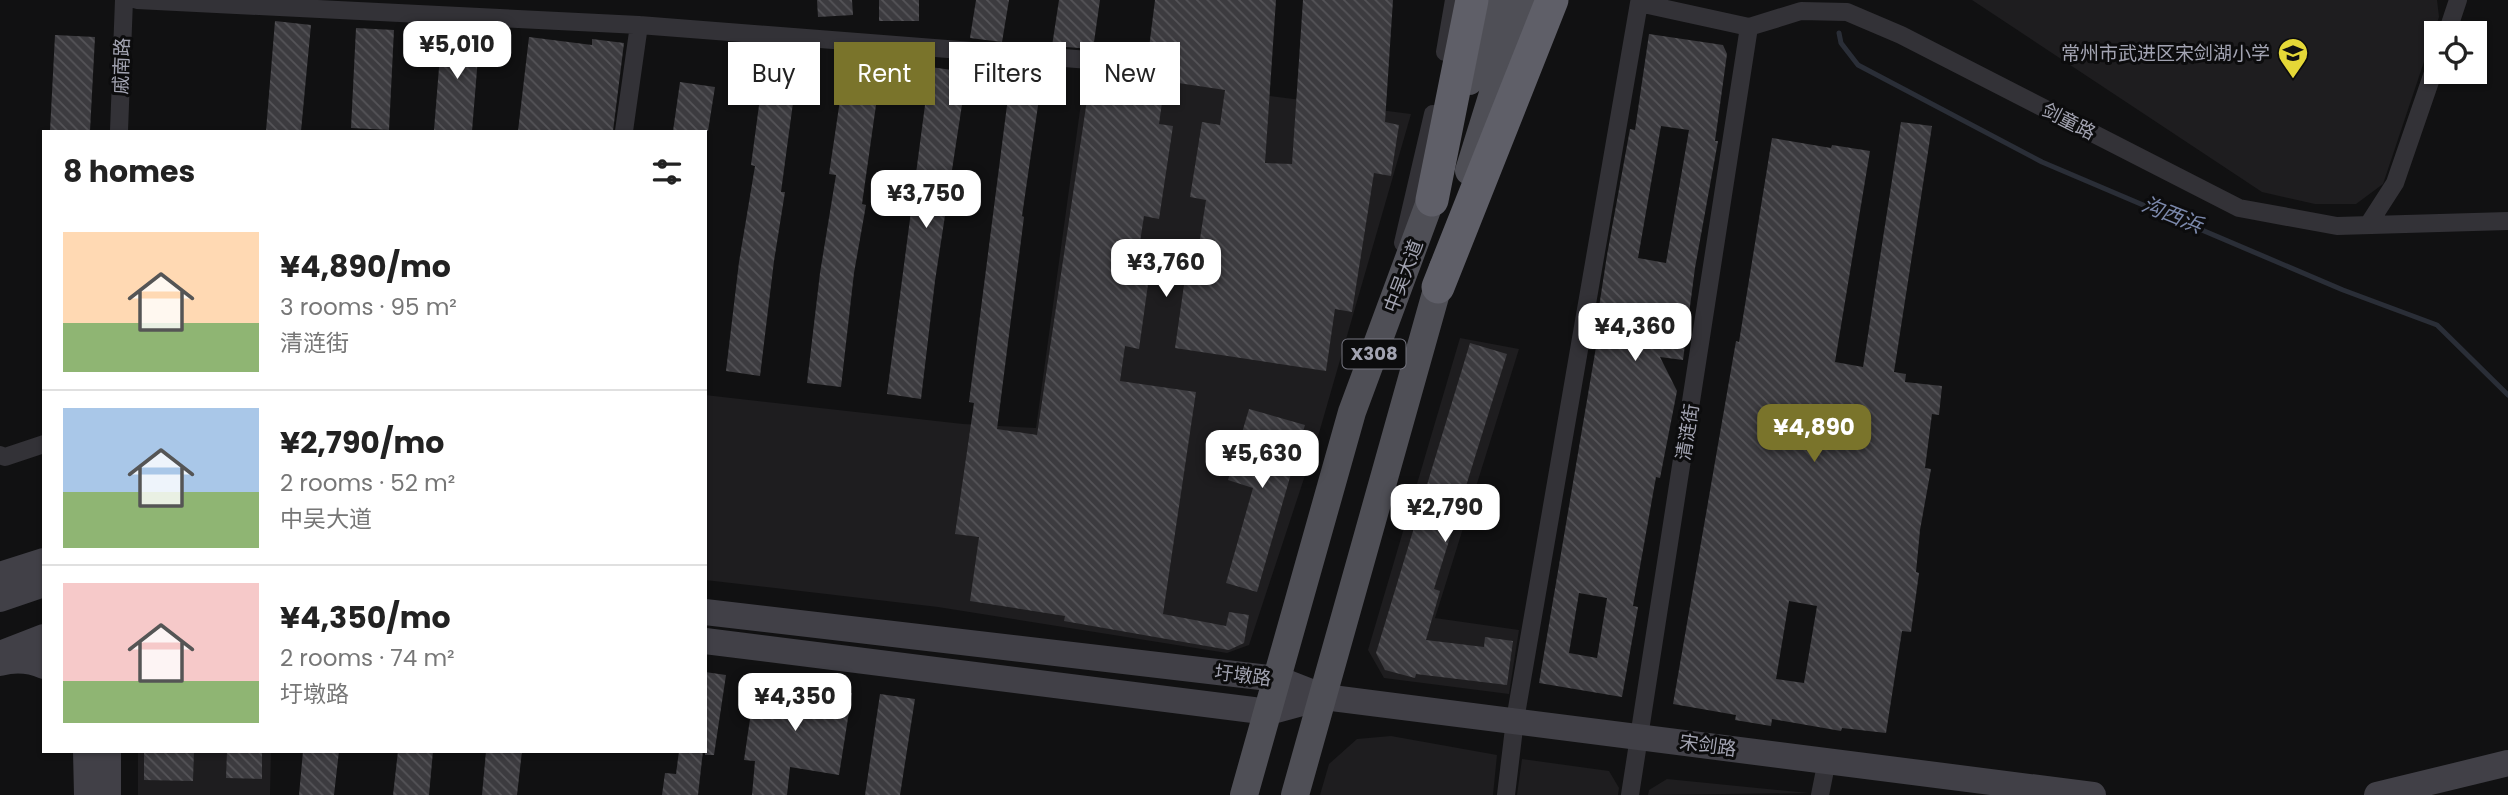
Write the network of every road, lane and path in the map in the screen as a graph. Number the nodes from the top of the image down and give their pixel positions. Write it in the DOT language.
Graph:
graph roads {
  1 [pos="124,0"];
  2 [pos="137,0"];
  3 [pos="1454,0"];
  4 [pos="1472,0"];
  5 [pos="1494,0"];
  6 [pos="1522,0"];
  7 [pos="1552,0"];
  8 [pos="2458,0"];
  9 [pos="2450,21"];
  10 [pos="639,25"];
  11 [pos="1749,27"];
  12 [pos="1080,59"];
  13 [pos="2429,84"];
  14 [pos="119,130"];
  15 [pos="624,130"];
  16 [pos="1432,200"];
  17 [pos="2508,220"];
  18 [pos="2368,225"];
  19 [pos="1438,288"];
  20 [pos="1383,331"];
  21 [pos="42,445"];
  22 [pos="0,455"];
  23 [pos="42,562"];
  24 [pos="0,575"];
  25 [pos="42,585"];
  26 [pos="0,599"];
  27 [pos="707,612"];
  28 [pos="42,621"];
  29 [pos="0,635"];
  30 [pos="42,638"];
  31 [pos="707,641"];
  32 [pos="0,654"];
  33 [pos="0,663"];
  34 [pos="42,665"];
  35 [pos="1278,679"];
  36 [pos="1324,697"];
  37 [pos="1269,712"];
  38 [pos="1515,720"];
  39 [pos="1640,735"];
  40 [pos="86,753"];
  41 [pos="108,753"];
  42 [pos="1827,761"];
  43 [pos="2508,763"];
  44 [pos="87,795"];
  45 [pos="108,795"];
  46 [pos="1244,795"];
  47 [pos="1295,795"];
  48 [pos="1506,795"];
  49 [pos="1630,795"];
  50 [pos="1820,795"];
  51 [pos="2093,795"];
  52 [pos="2377,795"];
  1 -- 14 [label="street, 戚南路"];
  2 -- 10 [label="street"];
  3 -- 20 [label="street"];
  4 -- 16 [label="highway"];
  5 -- 16 [label="main road, 中吴大道 / X308"];
  6 -- 19 [label="main road, 中吴大道 / X308"];
  7 -- 19 [label="highway"];
  8 -- 9 [label="street"];
  10 -- 12 [label="street"];
  10 -- 15 [label="street"];
  11 -- 18 [label="street, 剑童路"];
  11 -- 38 [label="street, 剑童路"];
  11 -- 39 [label="street, 清涟街"];
  13 -- 18 [label="street"];
  16 -- 20 [label="main road, 中吴大道 / X308"];
  17 -- 18 [label="street, 剑童路"];
  19 -- 36 [label="main road, 中吴大道 / X308"];
  20 -- 35 [label="main road, 中吴大道 / X308"];
  21 -- 22 [label="street"];
  23 -- 24 [label="main road"];
  25 -- 26 [label="main road"];
  27 -- 35 [label="main road, 圩墩路"];
  28 -- 29 [label="main road"];
  30 -- 32 [label="main road"];
  31 -- 37 [label="main road, 圩墩路"];
  33 -- 34 [label="main road"];
  35 -- 36 [label="main road, 圩墩路"];
  35 -- 37 [label="main road, 中吴大道 / X308"];
  36 -- 37 [label="main road, 圩墩路"];
  36 -- 38 [label="main road, 宋剑路"];
  36 -- 47 [label="main road, 中吴大道 / X308"];
  37 -- 46 [label="main road, 中吴大道 / X308"];
  38 -- 39 [label="main road, 宋剑路"];
  38 -- 48 [label="street"];
  39 -- 42 [label="main road, 宋剑路"];
  39 -- 49 [label="street, 清涟街"];
  40 -- 44 [label="main road"];
  41 -- 45 [label="main road"];
  42 -- 50 [label="street"];
  42 -- 51 [label="main road, 宋剑路"];
  43 -- 52 [label="main road"];
}
